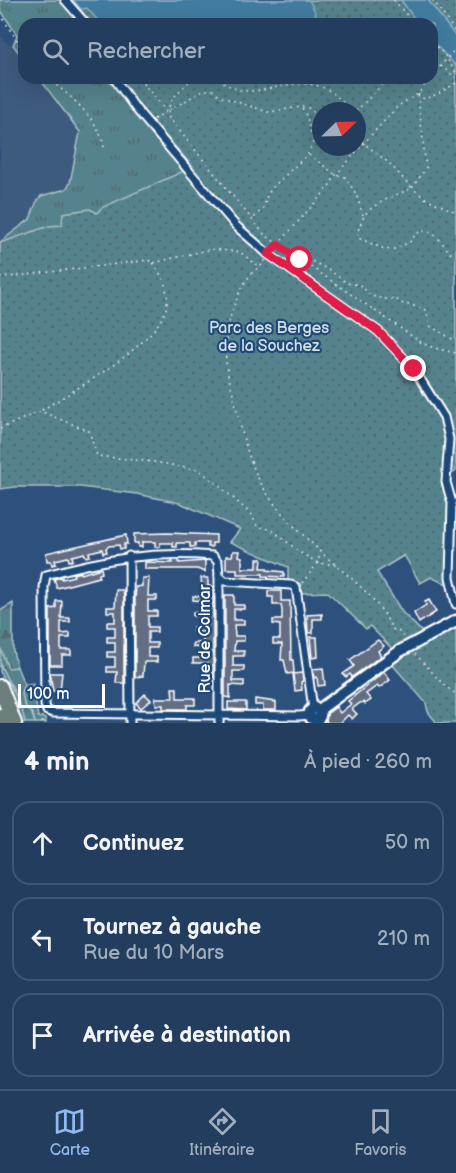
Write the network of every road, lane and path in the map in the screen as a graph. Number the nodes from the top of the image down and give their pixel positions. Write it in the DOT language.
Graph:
graph roads {
  1 [pos="65,0"];
  2 [pos="394,0"];
  3 [pos="433,0"];
  4 [pos="0,14"];
  5 [pos="81,18"];
  6 [pos="409,18"];
  7 [pos="456,33"];
  8 [pos="18,42"];
  9 [pos="438,48"];
  10 [pos="456,48"];
  11 [pos="441,66"];
  12 [pos="438,69"];
  13 [pos="456,73"];
  14 [pos="456,78"];
  15 [pos="456,83"];
  16 [pos="54,84"];
  17 [pos="119,84"];
  18 [pos="144,84"];
  19 [pos="187,84"];
  20 [pos="225,84"];
  21 [pos="290,84"];
  22 [pos="290,84"];
  23 [pos="312,84"];
  24 [pos="312,84"];
  25 [pos="383,84"];
  26 [pos="426,84"];
  27 [pos="418,94"];
  28 [pos="342,102"];
  29 [pos="366,102"];
  30 [pos="301,107"];
  31 [pos="167,111"];
  32 [pos="312,111"];
  33 [pos="148,123"];
  34 [pos="366,141"];
  35 [pos="366,145"];
  36 [pos="104,148"];
  37 [pos="308,154"];
  38 [pos="353,156"];
  39 [pos="336,175"];
  40 [pos="412,188"];
  41 [pos="456,212"];
  42 [pos="364,216"];
  43 [pos="253,219"];
  44 [pos="278,245"];
  45 [pos="268,254"];
  46 [pos="456,254"];
  47 [pos="300,260"];
  48 [pos="153,262"];
  49 [pos="259,267"];
  50 [pos="0,278"];
  51 [pos="456,341"];
  52 [pos="456,353"];
  53 [pos="40,411"];
  54 [pos="0,429"];
  55 [pos="453,493"];
  56 [pos="320,551"];
  57 [pos="129,556"];
  58 [pos="318,563"];
  59 [pos="338,565"];
  60 [pos="219,576"];
  61 [pos="296,587"];
  62 [pos="456,604"];
  63 [pos="456,621"];
  64 [pos="407,647"];
  65 [pos="0,687"];
  66 [pos="456,694"];
  67 [pos="130,713"];
  68 [pos="219,714"];
  69 [pos="0,716"];
  70 [pos="311,717"];
  71 [pos="3,723"];
  72 [pos="14,723"];
  73 [pos="130,723"];
  74 [pos="219,723"];
  1 -- 5 [label="street"];
  2 -- 6 [label="path"];
  3 -- 7 [label="path"];
  4 -- 8 [label="path"];
  9 -- 13 [label="path"];
  10 -- 11 [label="path, bridge"];
  11 -- 12 [label="path"];
  11 -- 14 [label="path"];
  15 -- 27 [label="path"];
  16 -- 36 [label="path"];
  17 -- 33 [label="street"];
  18 -- 31 [label="path"];
  19 -- 31 [label="path"];
  20 -- 22 [label="path"];
  21 -- 24 [label="path"];
  23 -- 28 [label="path"];
  25 -- 29 [label="path"];
  26 -- 27 [label="path"];
  27 -- 34 [label="path"];
  27 -- 40 [label="path"];
  30 -- 31 [label="path"];
  30 -- 32 [label="path"];
  30 -- 37 [label="path"];
  31 -- 33 [label="path"];
  31 -- 43 [label="path"];
  33 -- 45 [label="street"];
  35 -- 40 [label="path"];
  37 -- 39 [label="path"];
  37 -- 43 [label="path"];
  38 -- 39 [label="path"];
  39 -- 42 [label="path"];
  39 -- 44 [label="path"];
  40 -- 41 [label="path"];
  40 -- 42 [label="path"];
  42 -- 46 [label="path"];
  43 -- 44 [label="path"];
  44 -- 45 [label="path"];
  44 -- 47 [label="path"];
  45 -- 49 [label="path"];
  45 -- 55 [label="street"];
  47 -- 51 [label="path"];
  47 -- 52 [label="path"];
  48 -- 49 [label="path"];
  48 -- 50 [label="path"];
  48 -- 53 [label="path"];
  49 -- 56 [label="path"];
  53 -- 54 [label="path"];
  53 -- 58 [label="path"];
  55 -- 62 [label="street"];
  56 -- 58 [label="path"];
  56 -- 59 [label="path"];
  57 -- 60 [label="street, Rue de Colmar"];
  57 -- 67 [label="street"];
  57 -- 67 [label="street"];
  58 -- 59 [label="path"];
  58 -- 61 [label="path"];
  59 -- 64 [label="path"];
  60 -- 61 [label="street"];
  60 -- 68 [label="street, Rue de Colmar"];
  61 -- 70 [label="street"];
  63 -- 64 [label="street"];
  64 -- 66 [label="path"];
  64 -- 70 [label="street"];
  65 -- 72 [label="highway"];
  67 -- 68 [label="street"];
  67 -- 73 [label="street"];
  68 -- 70 [label="street"];
  68 -- 74 [label="street, Rue de Colmar"];
  69 -- 71 [label="highway"];
}
